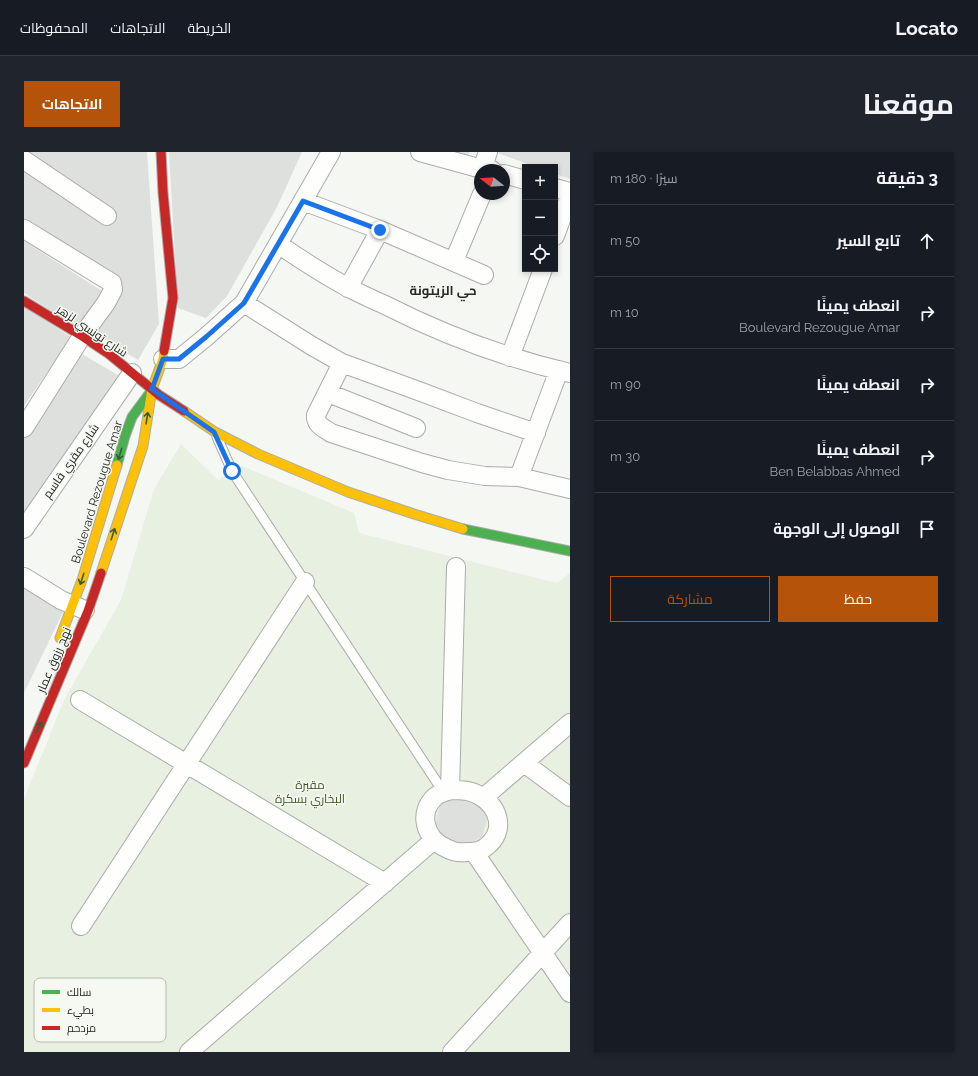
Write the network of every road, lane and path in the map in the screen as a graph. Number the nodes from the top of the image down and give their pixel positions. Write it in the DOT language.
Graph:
graph roads {
  1 [pos="161,152"];
  2 [pos="331,152"];
  3 [pos="420,152"];
  4 [pos="24,160"];
  5 [pos="487,164"];
  6 [pos="510,176"];
  7 [pos="522,179"];
  8 [pos="558,189"];
  9 [pos="570,192"];
  10 [pos="570,195"];
  11 [pos="480,200"];
  12 [pos="303,201"];
  13 [pos="107,216"];
  14 [pos="558,228"];
  15 [pos="24,229"];
  16 [pos="380,230"];
  17 [pos="278,244"];
  18 [pos="454,262"];
  19 [pos="542,272"];
  20 [pos="484,275"];
  21 [pos="348,288"];
  22 [pos="24,301"];
  23 [pos="244,303"];
  24 [pos="82,336"];
  25 [pos="510,357"];
  26 [pos="163,359"];
  27 [pos="342,363"];
  28 [pos="564,371"];
  29 [pos="143,382"];
  30 [pos="328,393"];
  31 [pos="25,426"];
  32 [pos="416,428"];
  33 [pos="214,432"];
  34 [pos="536,432"];
  35 [pos="519,477"];
  36 [pos="570,489"];
  37 [pos="24,529"];
  38 [pos="570,551"];
  39 [pos="456,567"];
  40 [pos="24,577"];
  41 [pos="305,582"];
  42 [pos="80,608"];
  43 [pos="57,647"];
  44 [pos="80,700"];
  45 [pos="570,723"];
  46 [pos="24,763"];
  47 [pos="524,763"];
  48 [pos="187,764"];
  49 [pos="447,792"];
  50 [pos="570,797"];
  51 [pos="483,798"];
  52 [pos="434,840"];
  53 [pos="474,852"];
  54 [pos="385,883"];
  55 [pos="570,923"];
  56 [pos="81,926"];
  57 [pos="543,953"];
  58 [pos="570,993"];
  59 [pos="189,1052"];
  60 [pos="452,1052"];
  1 -- 26 [label="main road, Boulevard Rezougue Amar"];
  2 -- 12 [label="street"];
  3 -- 5 [label="street"];
  4 -- 13 [label="street"];
  6 -- 7 [label="street"];
  8 -- 9 [label="street"];
  10 -- 14 [label="street"];
  11 -- 18 [label="street"];
  12 -- 16 [label="street"];
  12 -- 17 [label="street"];
  15 -- 24 [label="street"];
  16 -- 18 [label="street"];
  16 -- 21 [label="street"];
  17 -- 21 [label="street"];
  17 -- 23 [label="street"];
  18 -- 20 [label="street"];
  19 -- 25 [label="street"];
  21 -- 25 [label="street"];
  22 -- 24 [label="main road, شارع تونسي لزهر"];
  23 -- 26 [label="street"];
  23 -- 27 [label="street"];
  24 -- 29 [label="main road, شارع تونسي لزهر"];
  24 -- 31 [label="street"];
  25 -- 28 [label="street"];
  26 -- 29 [label="main road, Boulevard Rezougue Amar"];
  27 -- 30 [label="street"];
  27 -- 34 [label="street"];
  28 -- 34 [label="street"];
  29 -- 33 [label="main road, شارع تونسي لزهر"];
  29 -- 37 [label="street, شارع مقري قاسم"];
  29 -- 42 [label="main road, Boulevard Rezougue Amar, one-way"];
  42 -- 29 [label="main road, Boulevard Rezougue Amar, one-way"];
  30 -- 32 [label="street"];
  30 -- 35 [label="street"];
  33 -- 38 [label="main road, شارع تونسي لزهر"];
  33 -- 41 [label="lane"];
  34 -- 35 [label="street"];
  35 -- 36 [label="street"];
  39 -- 49 [label="street"];
  40 -- 42 [label="street"];
  41 -- 48 [label="street"];
  41 -- 49 [label="lane"];
  42 -- 43 [label="main road, نهج رزوق عمار"];
  46 -- 42 [label="main road, نهج رزوق عمار, one-way"];
  44 -- 48 [label="street"];
  45 -- 47 [label="street"];
  47 -- 50 [label="street"];
  47 -- 51 [label="street"];
  48 -- 54 [label="street"];
  48 -- 56 [label="street"];
  49 -- 51 [label="street"];
  49 -- 52 [label="street"];
  51 -- 53 [label="street"];
  52 -- 53 [label="street"];
  52 -- 54 [label="street"];
  53 -- 57 [label="street"];
  54 -- 59 [label="street"];
  55 -- 57 [label="street"];
  57 -- 58 [label="street"];
  57 -- 60 [label="street"];
}
